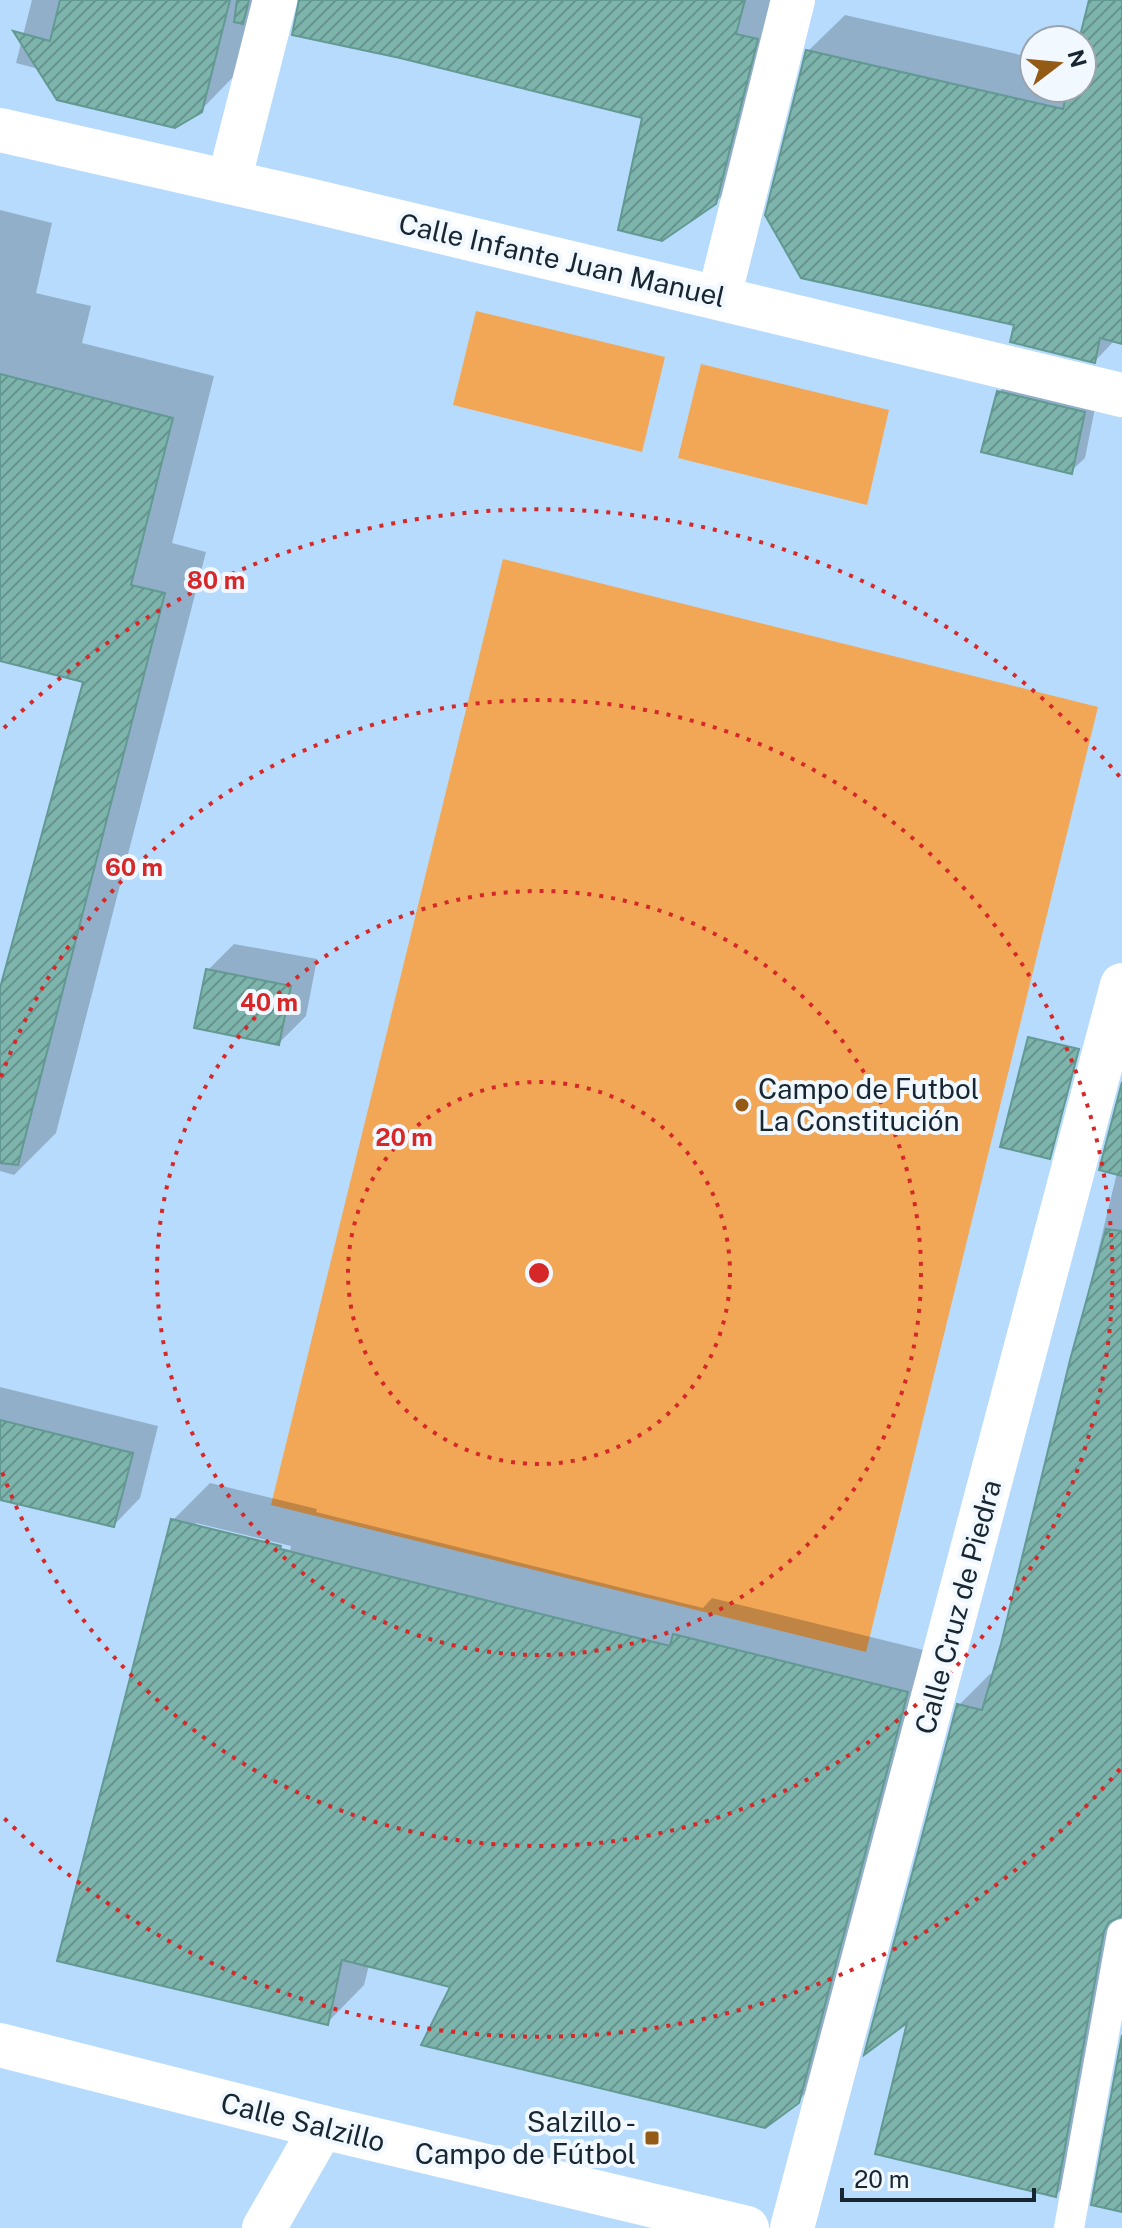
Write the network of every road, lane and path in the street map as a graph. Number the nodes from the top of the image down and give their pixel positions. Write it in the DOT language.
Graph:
graph roads {
  1 [pos="275,0"];
  2 [pos="793,0"];
  3 [pos="0,130"];
  4 [pos="229,181"];
  5 [pos="719,297"];
  6 [pos="1122,395"];
  7 [pos="1122,985"];
  8 [pos="1108,1095"];
  9 [pos="1122,1934"];
  10 [pos="0,2045"];
  11 [pos="322,2127"];
  12 [pos="264,2228"];
  13 [pos="747,2228"];
  14 [pos="792,2228"];
  15 [pos="1069,2228"];
  1 -- 4 [label="street"];
  2 -- 5 [label="street"];
  3 -- 4 [label="street, Calle Infante Juan Manuel"];
  4 -- 5 [label="street, Calle Infante Juan Manuel"];
  5 -- 6 [label="street, Calle Infante Juan Manuel"];
  7 -- 8 [label="street, Calle Cruz de Piedra"];
  8 -- 14 [label="street, Calle Cruz de Piedra"];
  9 -- 15 [label="lane"];
  10 -- 11 [label="street, Calle Salzillo"];
  11 -- 12 [label="street"];
  11 -- 13 [label="street, Calle Salzillo"];
}
